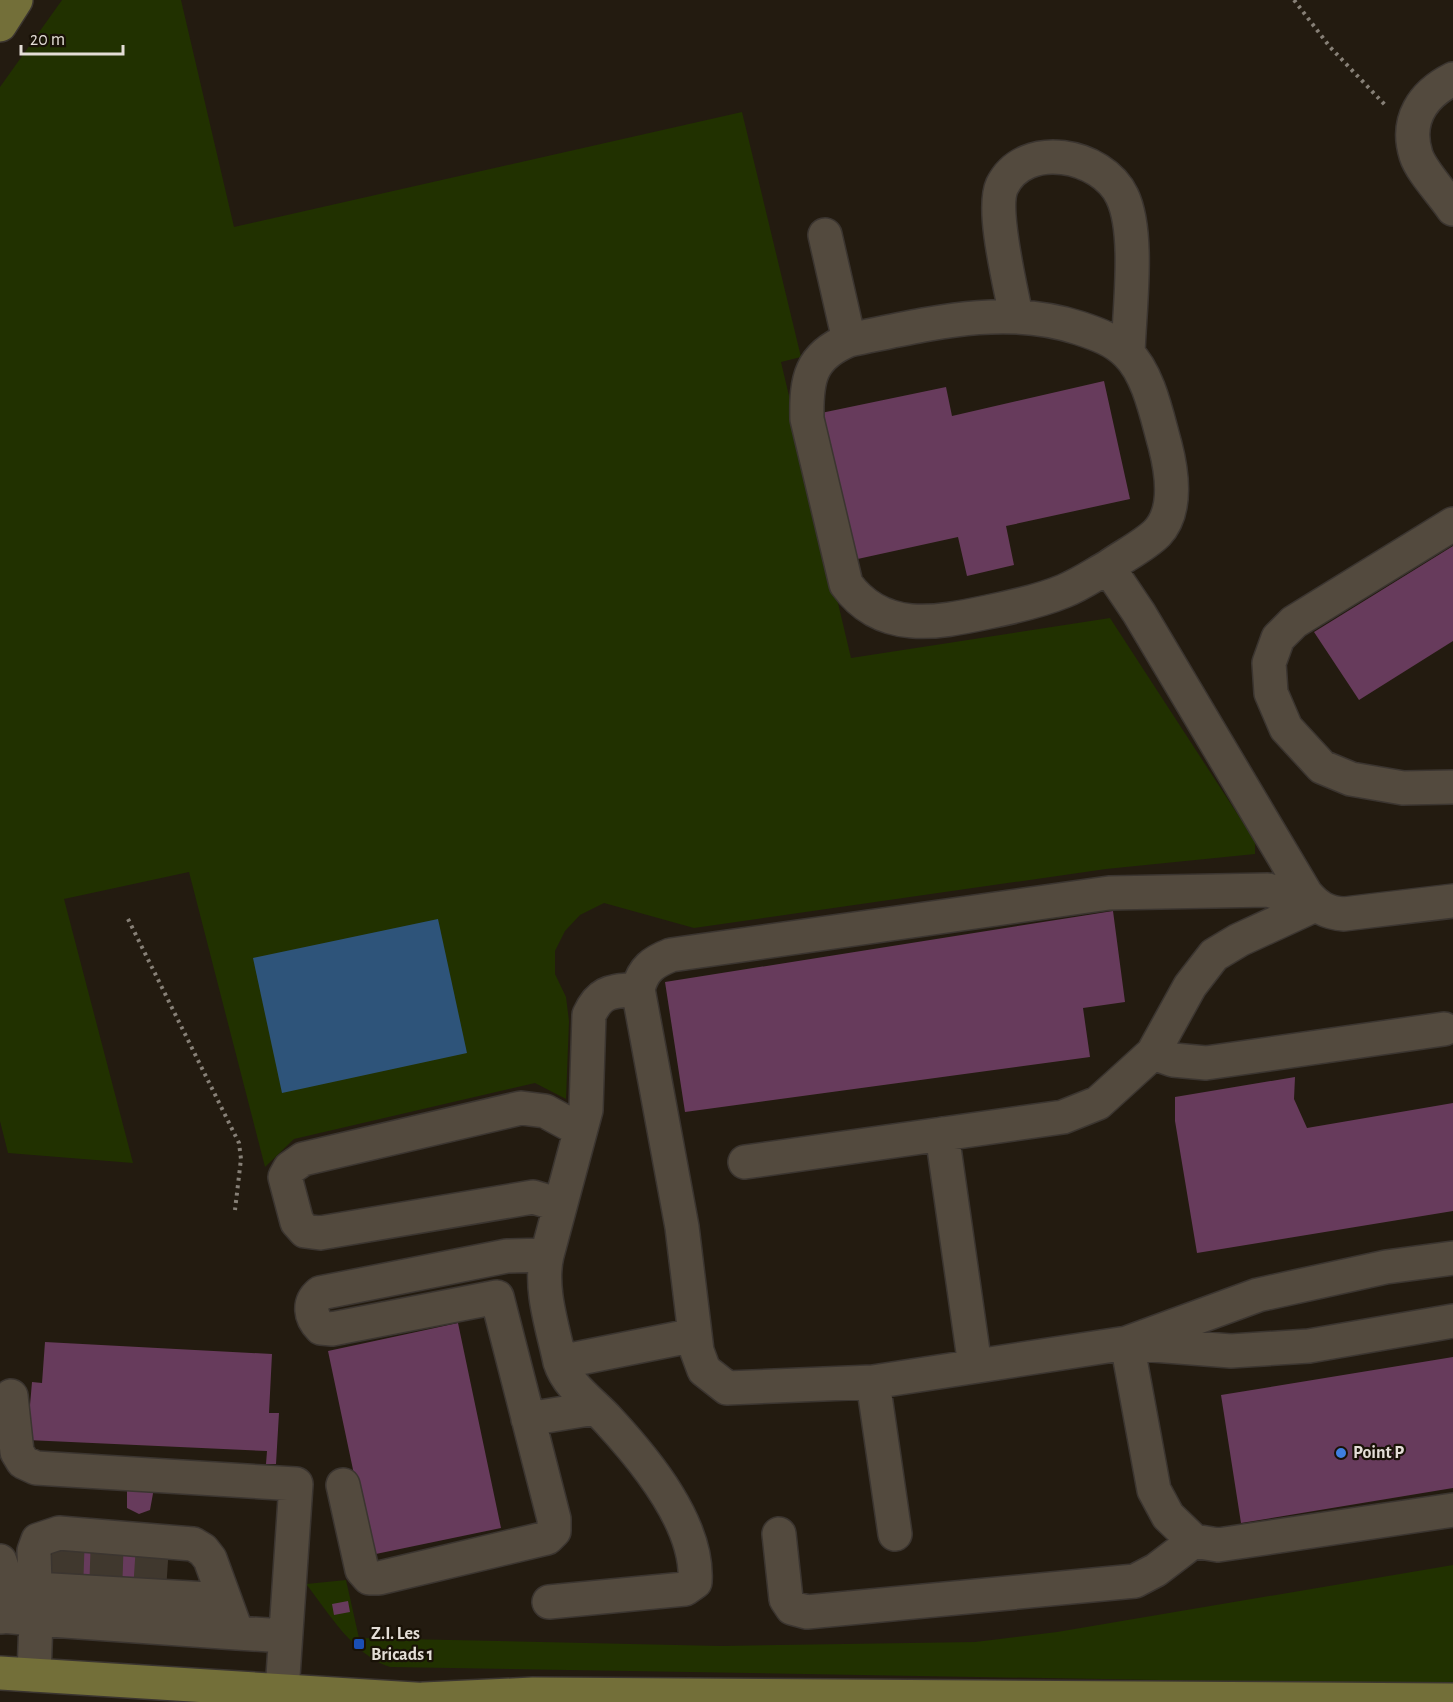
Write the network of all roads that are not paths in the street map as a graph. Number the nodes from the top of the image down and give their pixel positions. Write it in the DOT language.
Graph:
graph roads {
  1 [pos="15,0"];
  2 [pos="0,19"];
  3 [pos="0,25"];
  4 [pos="1453,79"];
  5 [pos="1453,209"];
  6 [pos="825,235"];
  7 [pos="1016,316"];
  8 [pos="849,340"];
  9 [pos="1128,354"];
  10 [pos="1453,524"];
  11 [pos="1108,567"];
  12 [pos="1453,787"];
  13 [pos="1453,901"];
  14 [pos="1315,905"];
  15 [pos="638,989"];
  16 [pos="1444,1029"];
  17 [pos="1153,1053"];
  18 [pos="580,1130"];
  19 [pos="942,1134"];
  20 [pos="745,1162"];
  21 [pos="560,1205"];
  22 [pos="547,1255"];
  23 [pos="1453,1258"];
  24 [pos="545,1287"];
  25 [pos="497,1297"];
  26 [pos="1453,1321"];
  27 [pos="695,1335"];
  28 [pos="1127,1343"];
  29 [pos="560,1362"];
  30 [pos="975,1366"];
  31 [pos="873,1382"];
  32 [pos="11,1396"];
  33 [pos="595,1408"];
  34 [pos="528,1419"];
  35 [pos="343,1485"];
  36 [pos="1453,1510"];
  37 [pos="779,1534"];
  38 [pos="895,1534"];
  39 [pos="1194,1541"];
  40 [pos="0,1561"];
  41 [pos="128,1567"];
  42 [pos="57,1576"];
  43 [pos="225,1600"];
  44 [pos="549,1602"];
  45 [pos="1,1617"];
  46 [pos="237,1633"];
  47 [pos="285,1636"];
  48 [pos="0,1672"];
  49 [pos="33,1675"];
  50 [pos="282,1691"];
  51 [pos="1453,1700"];
  52 [pos="435,1701"];
  1 -- 2 [label="main road"];
  1 -- 3 [label="main road"];
  4 -- 5 [label="lane"];
  6 -- 8 [label="lane"];
  7 -- 8 [label="lane"];
  7 -- 9 [label="lane"];
  7 -- 9 [label="lane"];
  8 -- 11 [label="lane"];
  9 -- 11 [label="lane"];
  10 -- 12 [label="lane"];
  11 -- 14 [label="lane"];
  13 -- 14 [label="lane"];
  14 -- 15 [label="lane"];
  14 -- 17 [label="lane"];
  15 -- 18 [label="lane"];
  15 -- 27 [label="lane"];
  16 -- 17 [label="lane"];
  17 -- 19 [label="lane"];
  18 -- 21 [label="lane"];
  18 -- 21 [label="lane"];
  19 -- 20 [label="lane"];
  19 -- 30 [label="lane"];
  21 -- 22 [label="lane"];
  22 -- 24 [label="lane"];
  22 -- 25 [label="lane"];
  23 -- 28 [label="lane"];
  24 -- 25 [label="lane"];
  24 -- 29 [label="lane"];
  25 -- 34 [label="lane"];
  26 -- 28 [label="lane"];
  27 -- 29 [label="lane"];
  27 -- 31 [label="lane"];
  28 -- 30 [label="lane"];
  28 -- 39 [label="lane"];
  29 -- 33 [label="lane"];
  30 -- 31 [label="lane"];
  31 -- 38 [label="lane"];
  32 -- 47 [label="lane"];
  33 -- 34 [label="lane"];
  33 -- 44 [label="lane"];
  34 -- 35 [label="lane"];
  36 -- 39 [label="lane"];
  37 -- 39 [label="lane"];
  40 -- 45 [label="lane"];
  41 -- 42 [label="lane"];
  41 -- 42 [label="lane"];
  41 -- 43 [label="lane"];
  41 -- 43 [label="lane"];
  42 -- 45 [label="lane"];
  42 -- 46 [label="lane"];
  42 -- 49 [label="lane"];
  43 -- 46 [label="lane"];
  46 -- 47 [label="lane"];
  47 -- 50 [label="lane"];
  48 -- 49 [label="main road"];
  49 -- 50 [label="main road"];
  50 -- 52 [label="main road"];
  51 -- 52 [label="main road"];
}
